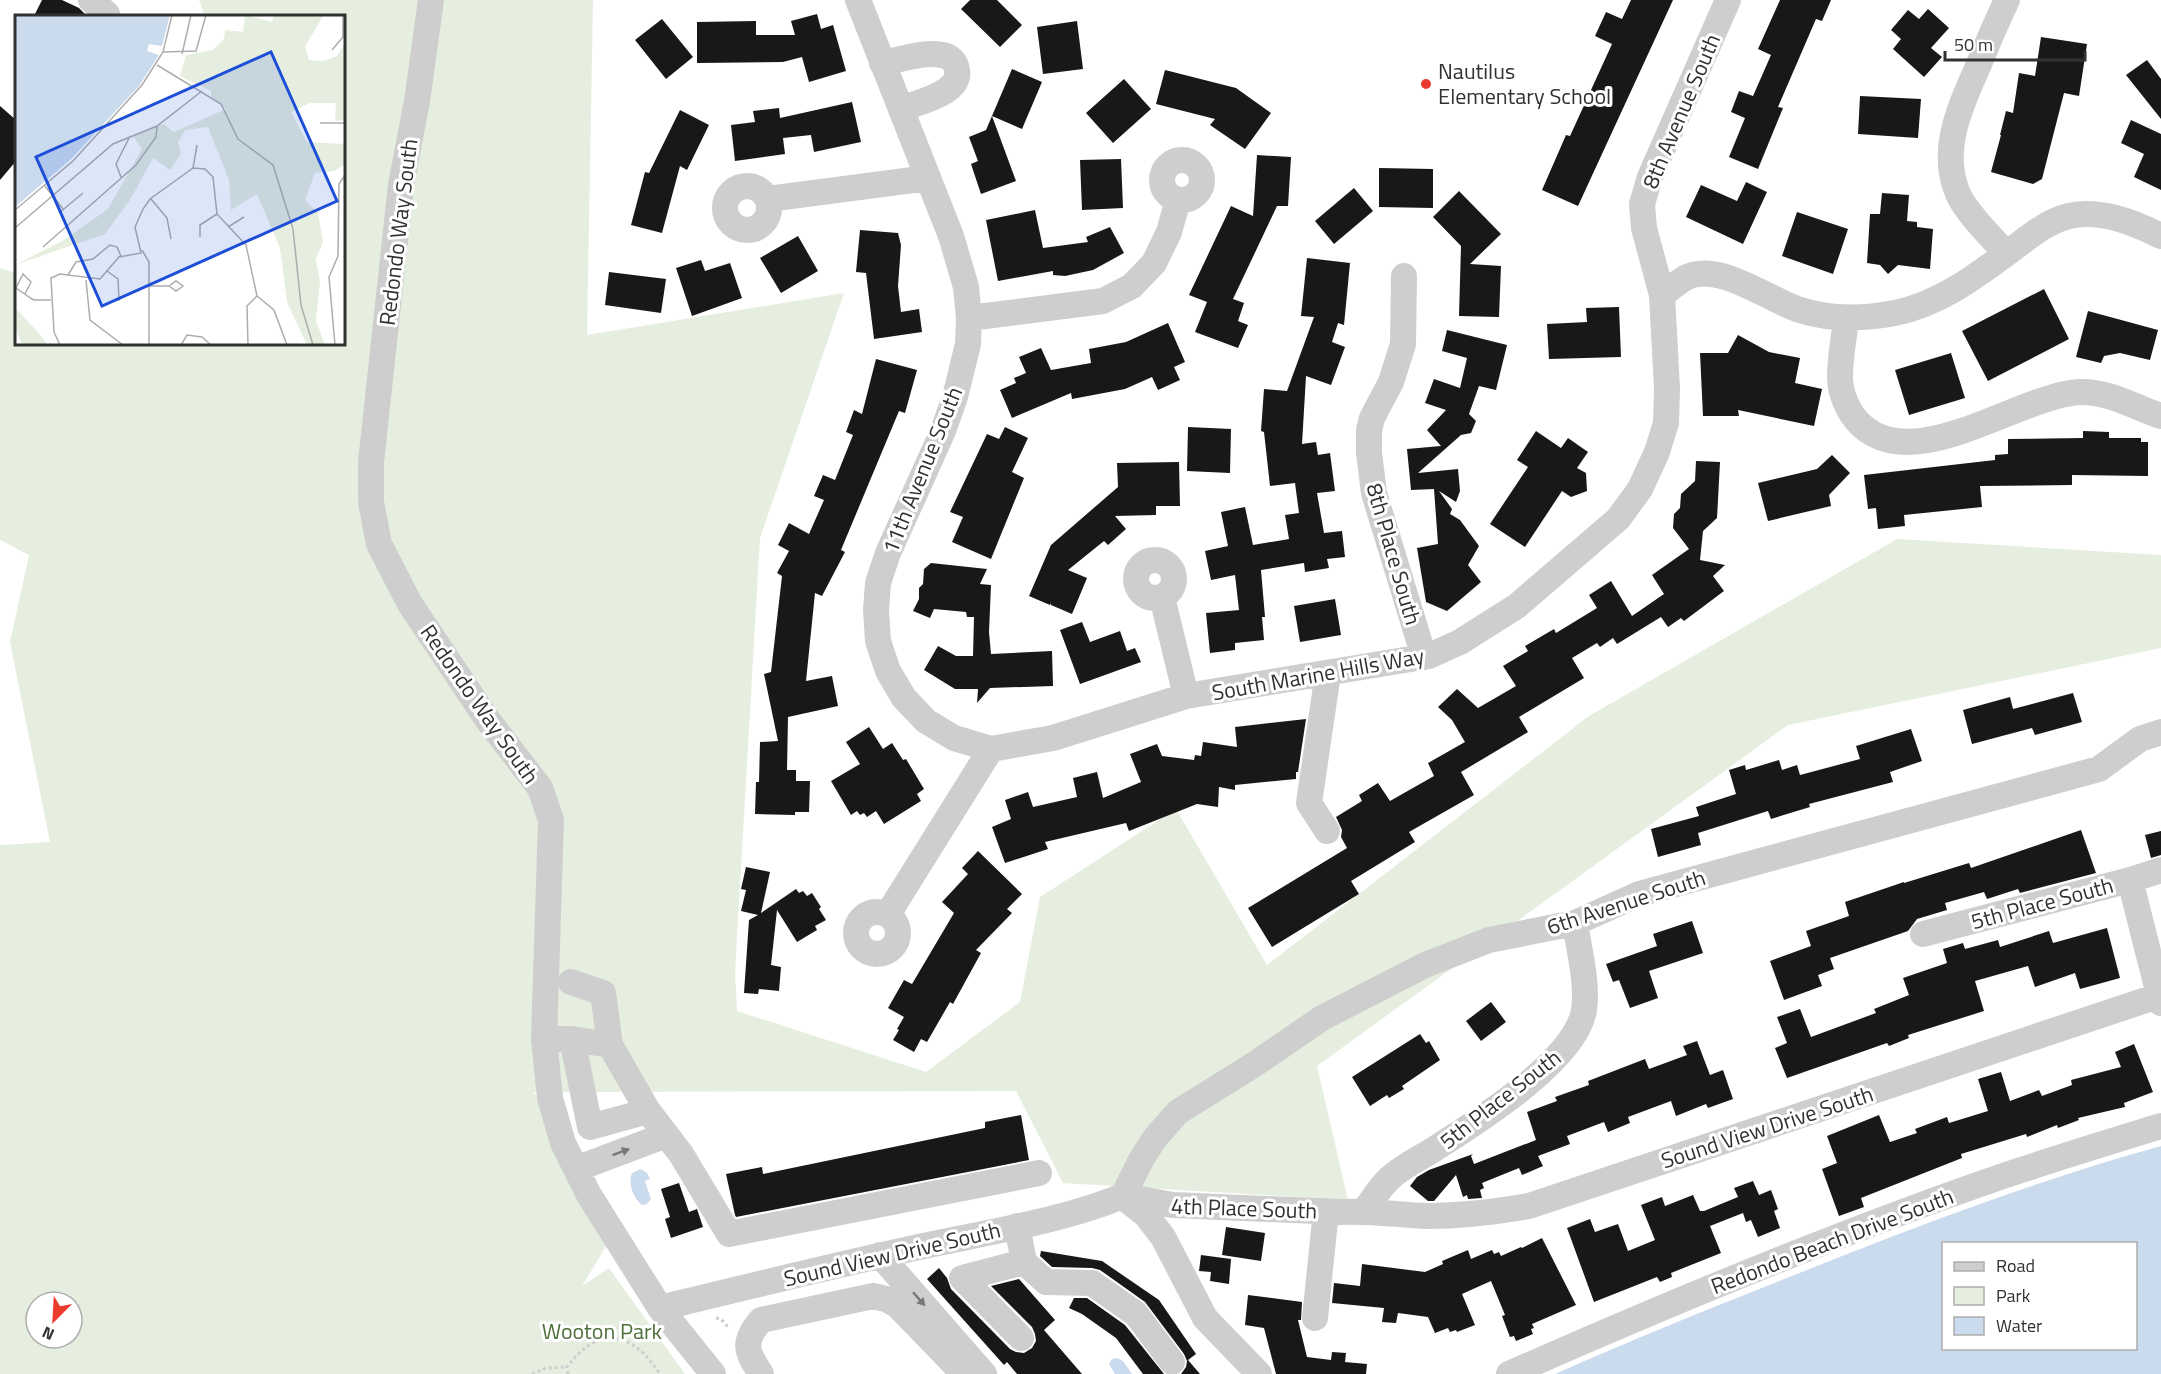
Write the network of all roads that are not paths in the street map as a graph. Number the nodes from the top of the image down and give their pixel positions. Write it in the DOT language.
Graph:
graph roads {
  1 [pos="91,0"];
  2 [pos="431,0"];
  3 [pos="858,0"];
  4 [pos="1728,0"];
  5 [pos="2007,0"];
  6 [pos="106,15"];
  7 [pos="882,63"];
  8 [pos="901,109"];
  9 [pos="928,178"];
  10 [pos="768,200"];
  11 [pos="1178,200"];
  12 [pos="2161,236"];
  13 [pos="2006,254"];
  14 [pos="1404,276"];
  15 [pos="1662,294"];
  16 [pos="969,318"];
  17 [pos="1846,318"];
  18 [pos="2161,417"];
  19 [pos="1162,597"];
  20 [pos="1424,657"];
  21 [pos="1328,673"];
  22 [pos="1186,696"];
  23 [pos="2161,732"];
  24 [pos="991,749"];
  25 [pos="1327,831"];
  26 [pos="2161,870"];
  27 [pos="2130,880"];
  28 [pos="888,914"];
  29 [pos="1575,923"];
  30 [pos="1923,934"];
  31 [pos="571,982"];
  32 [pos="2160,998"];
  33 [pos="544,1039"];
  34 [pos="572,1039"];
  35 [pos="610,1045"];
  36 [pos="648,1111"];
  37 [pos="2161,1126"];
  38 [pos="666,1135"];
  39 [pos="576,1168"];
  40 [pos="1039,1173"];
  41 [pos="1123,1196"];
  42 [pos="1365,1210"];
  43 [pos="1326,1211"];
  44 [pos="1017,1226"];
  45 [pos="880,1255"];
  46 [pos="1024,1262"];
  47 [pos="660,1308"];
  48 [pos="1315,1318"];
  49 [pos="1021,1338"];
  50 [pos="1172,1362"];
  51 [pos="713,1374"];
  52 [pos="761,1374"];
  53 [pos="964,1374"];
  54 [pos="984,1374"];
  55 [pos="1260,1374"];
  56 [pos="1509,1374"];
  1 -- 6 [label="street"];
  2 -- 33 [label="street, Redondo Way South"];
  3 -- 7 [label="street, 11th Avenue South"];
  4 -- 15 [label="street, 8th Avenue South"];
  5 -- 13 [label="street"];
  7 -- 8 [label="street, 11th Avenue South"];
  7 -- 8 [label="street"];
  8 -- 9 [label="street, 11th Avenue South"];
  9 -- 10 [label="street"];
  9 -- 16 [label="street, 11th Avenue South"];
  11 -- 16 [label="street"];
  12 -- 13 [label="street"];
  13 -- 17 [label="street"];
  14 -- 20 [label="street, 8th Place South"];
  15 -- 17 [label="street"];
  15 -- 20 [label="street, South Marine Hills Way"];
  16 -- 24 [label="street, 11th Avenue South"];
  17 -- 18 [label="street"];
  19 -- 22 [label="street"];
  20 -- 21 [label="street, South Marine Hills Way"];
  21 -- 22 [label="street, South Marine Hills Way"];
  21 -- 25 [label="street"];
  22 -- 24 [label="street, South Marine Hills Way"];
  23 -- 29 [label="street, 6th Avenue South"];
  24 -- 28 [label="street"];
  26 -- 27 [label="street, 5th Place South"];
  27 -- 30 [label="street, 5th Place South"];
  27 -- 32 [label="street"];
  29 -- 41 [label="street, 6th Avenue South"];
  29 -- 42 [label="street, 5th Place South"];
  31 -- 35 [label="street"];
  32 -- 42 [label="street, Sound View Drive South"];
  33 -- 34 [label="street"];
  33 -- 39 [label="street, Redondo Way South"];
  34 -- 35 [label="street"];
  34 -- 36 [label="street"];
  35 -- 36 [label="street"];
  36 -- 38 [label="street"];
  37 -- 56 [label="street, Redondo Beach Drive South"];
  39 -- 38 [label="street, one-way"];
  38 -- 40 [label="street"];
  39 -- 47 [label="street, Redondo Way South"];
  41 -- 43 [label="street, 4th Place South"];
  41 -- 44 [label="street, Sound View Drive South"];
  41 -- 55 [label="street"];
  42 -- 43 [label="street, 4th Place South"];
  43 -- 48 [label="street"];
  44 -- 45 [label="street, Sound View Drive South"];
  44 -- 46 [label="street"];
  45 -- 47 [label="street, Sound View Drive South"];
  45 -- 54 [label="street, one-way"];
  46 -- 49 [label="street"];
  46 -- 50 [label="street"];
  47 -- 51 [label="street, Redondo Way South"];
  52 -- 53 [label="street"];
}
